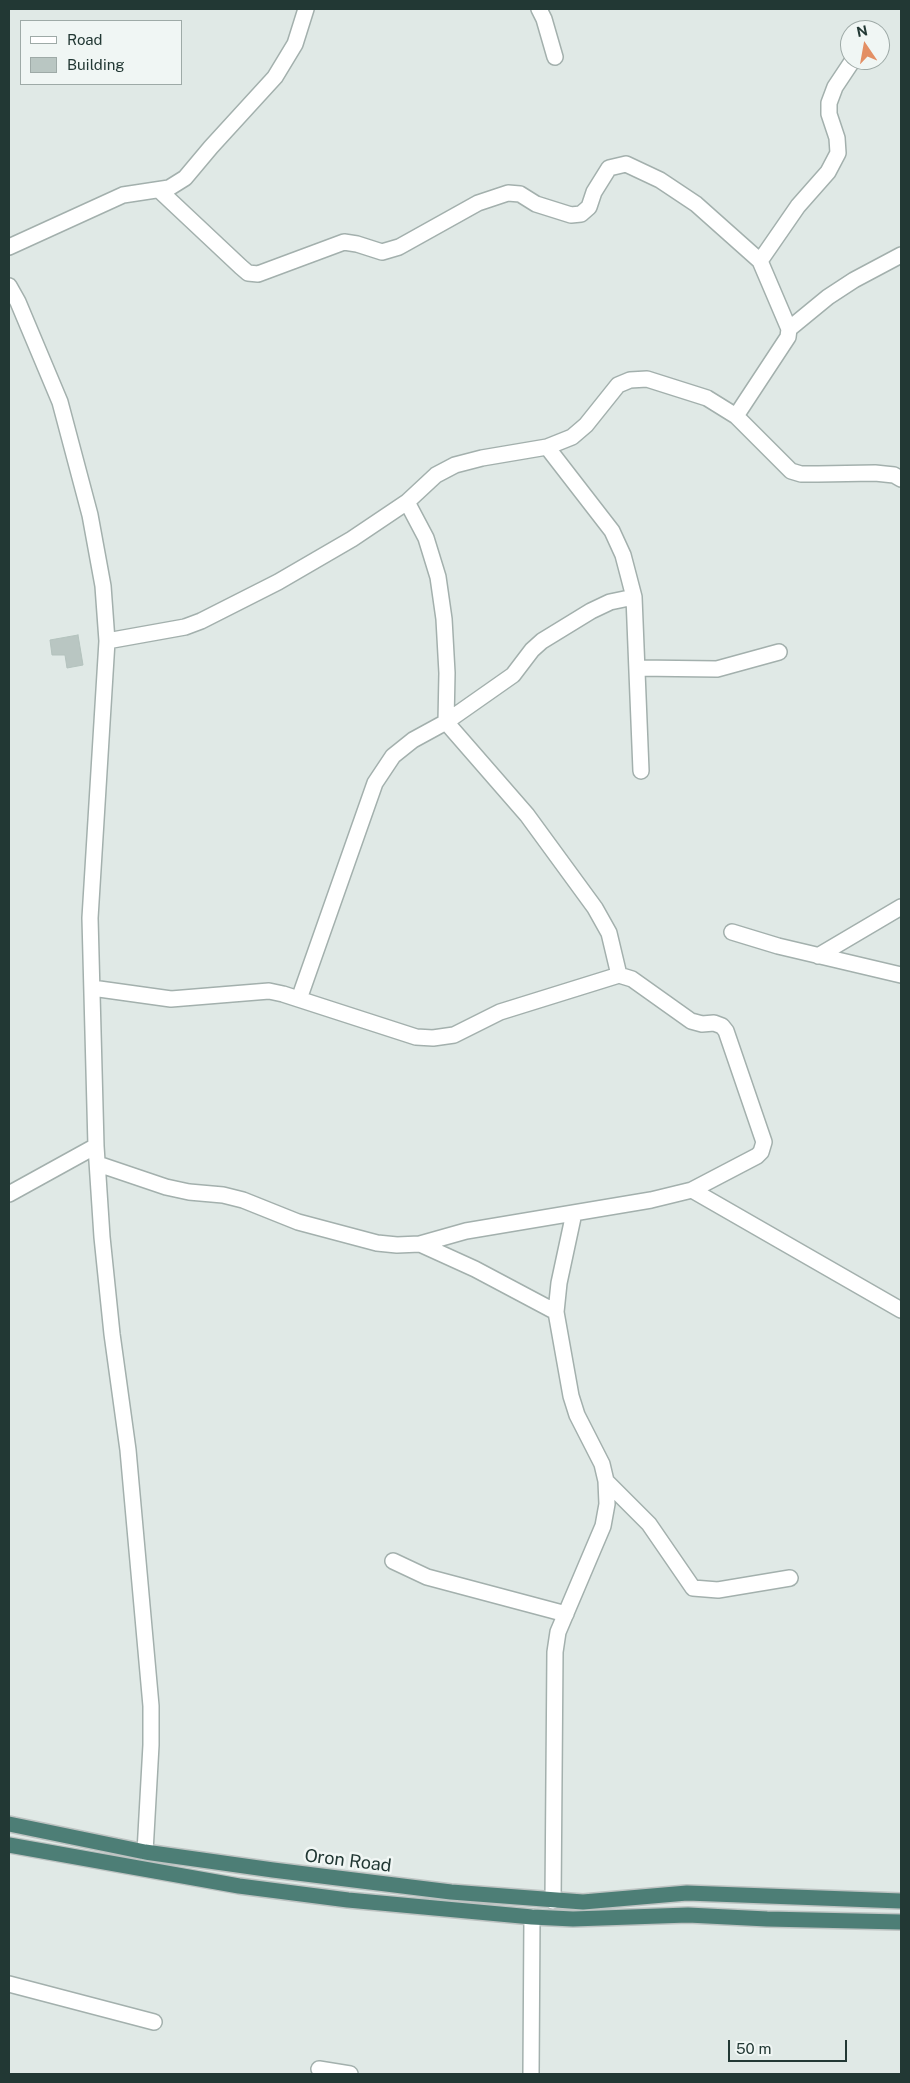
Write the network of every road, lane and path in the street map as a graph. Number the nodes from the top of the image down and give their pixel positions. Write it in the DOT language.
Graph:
graph roads {
  1 [pos="304,9"];
  2 [pos="318,9"];
  3 [pos="538,9"];
  4 [pos="555,57"];
  5 [pos="846,70"];
  6 [pos="159,190"];
  7 [pos="9,248"];
  8 [pos="901,256"];
  9 [pos="760,261"];
  10 [pos="9,286"];
  11 [pos="789,329"];
  12 [pos="736,416"];
  13 [pos="547,447"];
  14 [pos="901,479"];
  15 [pos="407,502"];
  16 [pos="634,597"];
  17 [pos="106,641"];
  18 [pos="778,652"];
  19 [pos="637,668"];
  20 [pos="446,722"];
  21 [pos="641,771"];
  22 [pos="901,907"];
  23 [pos="732,932"];
  24 [pos="818,956"];
  25 [pos="619,975"];
  26 [pos="901,975"];
  27 [pos="92,988"];
  28 [pos="299,999"];
  29 [pos="96,1146"];
  30 [pos="98,1164"];
  31 [pos="692,1190"];
  32 [pos="9,1194"];
  33 [pos="574,1213"];
  34 [pos="420,1244"];
  35 [pos="901,1310"];
  36 [pos="556,1312"];
  37 [pos="606,1482"];
  38 [pos="393,1561"];
  39 [pos="790,1578"];
  40 [pos="566,1614"];
  41 [pos="9,1824"];
  42 [pos="9,1845"];
  43 [pos="145,1852"];
  44 [pos="553,1900"];
  45 [pos="901,1901"];
  46 [pos="532,1917"];
  47 [pos="901,1922"];
  48 [pos="9,1984"];
  49 [pos="154,2022"];
  50 [pos="319,2069"];
  51 [pos="350,2074"];
  52 [pos="531,2074"];
  1 -- 2 [label="street"];
  1 -- 6 [label="street"];
  3 -- 4 [label="street"];
  5 -- 9 [label="street"];
  6 -- 7 [label="street"];
  6 -- 9 [label="street"];
  8 -- 11 [label="street"];
  9 -- 11 [label="street"];
  10 -- 17 [label="street"];
  11 -- 12 [label="street"];
  12 -- 13 [label="street"];
  12 -- 14 [label="street"];
  13 -- 15 [label="street"];
  13 -- 16 [label="street"];
  15 -- 17 [label="street"];
  15 -- 20 [label="street"];
  16 -- 19 [label="street"];
  16 -- 20 [label="street"];
  17 -- 27 [label="street"];
  18 -- 19 [label="street"];
  19 -- 21 [label="street"];
  20 -- 25 [label="street"];
  20 -- 28 [label="street"];
  22 -- 24 [label="street"];
  23 -- 24 [label="street"];
  24 -- 26 [label="street"];
  25 -- 28 [label="street"];
  25 -- 31 [label="street"];
  27 -- 28 [label="street"];
  27 -- 29 [label="street"];
  29 -- 30 [label="street"];
  29 -- 32 [label="street"];
  30 -- 34 [label="street"];
  30 -- 43 [label="street"];
  31 -- 33 [label="street"];
  31 -- 35 [label="street"];
  33 -- 34 [label="street"];
  33 -- 36 [label="street"];
  34 -- 36 [label="street"];
  36 -- 37 [label="street"];
  37 -- 39 [label="street"];
  37 -- 40 [label="street"];
  38 -- 40 [label="street"];
  40 -- 44 [label="street"];
  41 -- 43 [label="highway, Oron Road"];
  42 -- 46 [label="highway"];
  43 -- 44 [label="highway, Oron Road"];
  44 -- 45 [label="highway, Oron Road"];
  46 -- 47 [label="highway"];
  46 -- 52 [label="street"];
  48 -- 49 [label="street"];
  50 -- 51 [label="street"];
}
